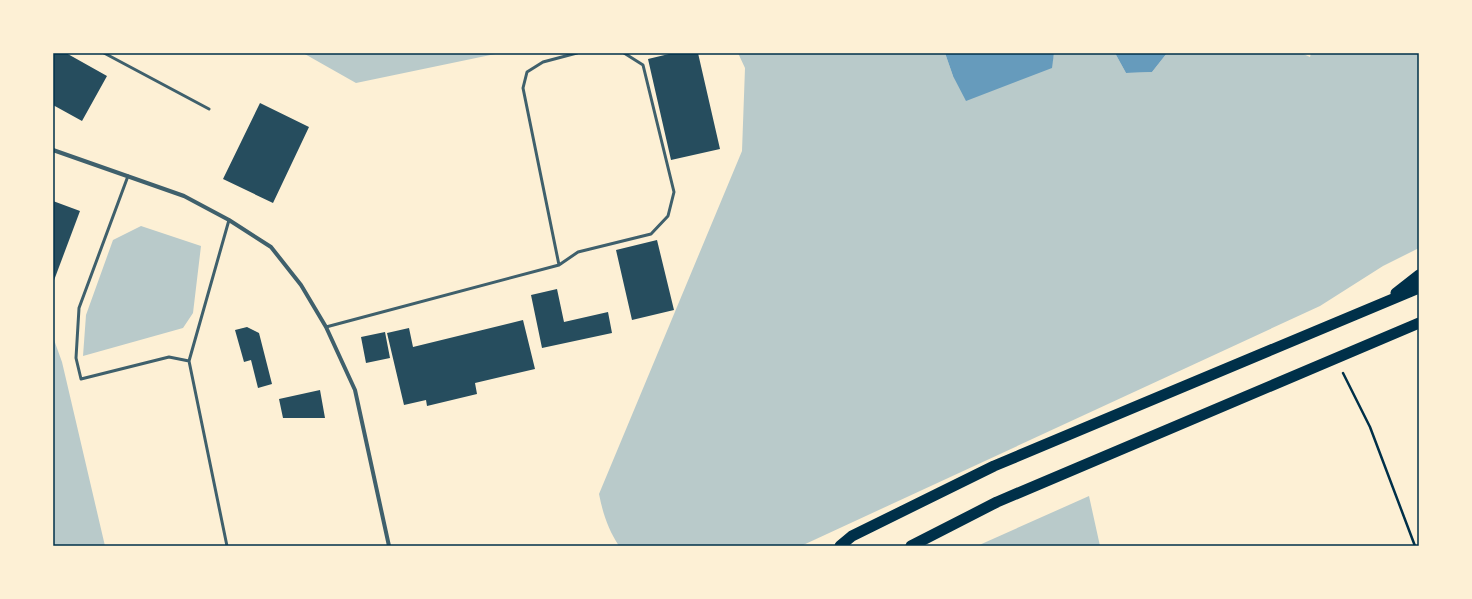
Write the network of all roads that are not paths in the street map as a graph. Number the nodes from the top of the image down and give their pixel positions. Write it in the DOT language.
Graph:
graph roads {
  1 [pos="104,53"];
  2 [pos="577,53"];
  3 [pos="624,53"];
  4 [pos="209,109"];
  5 [pos="53,150"];
  6 [pos="128,175"];
  7 [pos="229,220"];
  8 [pos="559,266"];
  9 [pos="1419,275"];
  10 [pos="1419,288"];
  11 [pos="1380,303"];
  12 [pos="1419,323"];
  13 [pos="326,327"];
  14 [pos="189,361"];
  15 [pos="227,546"];
  16 [pos="388,546"];
  17 [pos="840,546"];
  18 [pos="911,546"];
  1 -- 4 [label="lane"];
  2 -- 8 [label="lane"];
  3 -- 8 [label="lane"];
  5 -- 6 [label="street"];
  6 -- 7 [label="street"];
  6 -- 14 [label="lane"];
  7 -- 13 [label="street"];
  7 -- 14 [label="lane"];
  8 -- 13 [label="lane"];
  9 -- 11 [label="highway"];
  10 -- 11 [label="highway"];
  11 -- 17 [label="highway"];
  12 -- 18 [label="highway"];
  13 -- 16 [label="street"];
  14 -- 15 [label="lane"];
}
